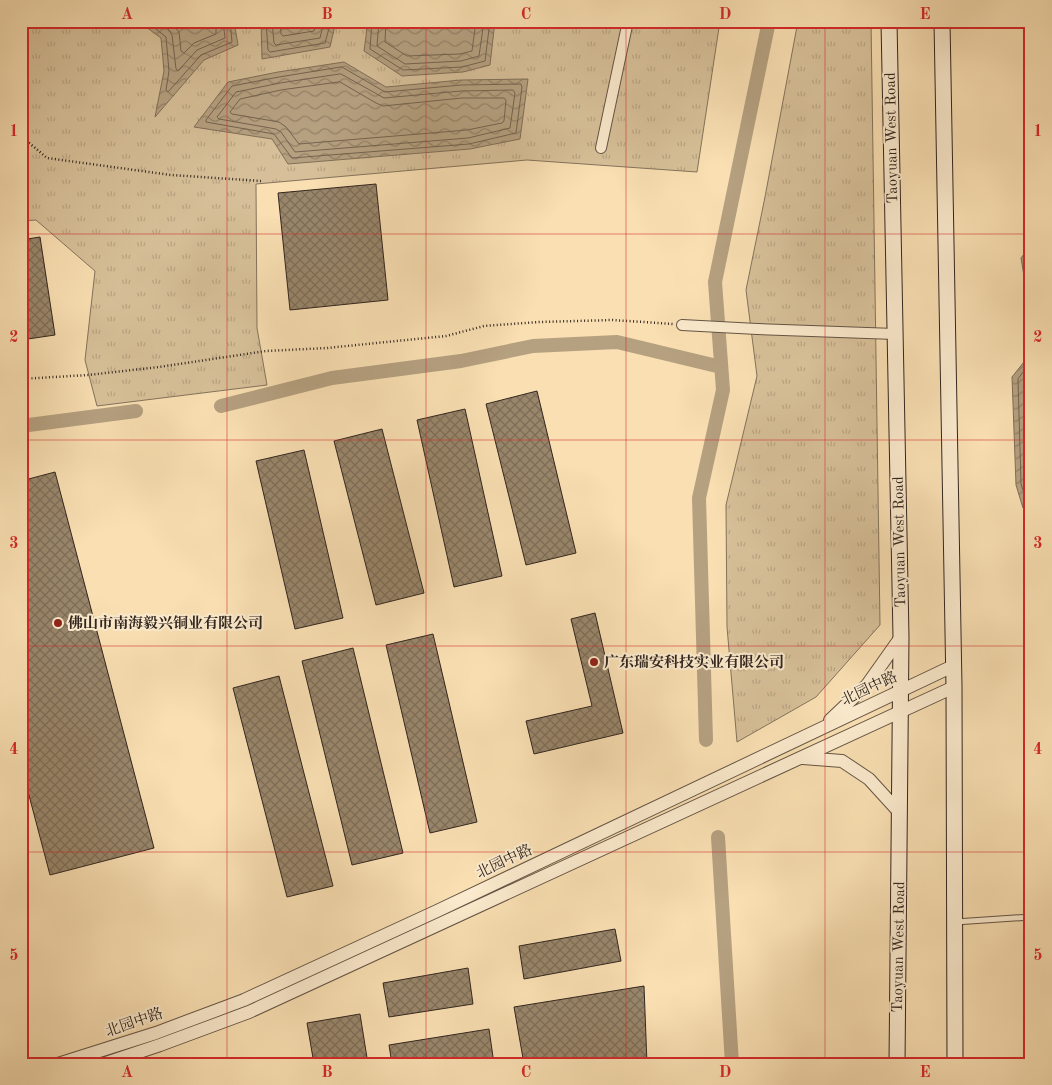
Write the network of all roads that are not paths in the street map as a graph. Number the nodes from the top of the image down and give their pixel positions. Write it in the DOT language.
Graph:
graph roads {
  1 [pos="628,21"];
  2 [pos="888,21"];
  3 [pos="942,21"];
  4 [pos="601,148"];
  5 [pos="682,324"];
  6 [pos="895,334"];
  7 [pos="901,637"];
  8 [pos="954,666"];
  9 [pos="954,687"];
  10 [pos="901,691"];
  11 [pos="900,712"];
  12 [pos="819,729"];
  13 [pos="801,758"];
  14 [pos="900,813"];
  15 [pos="1031,917"];
  16 [pos="955,922"];
  17 [pos="58,1064"];
  18 [pos="103,1064"];
  19 [pos="896,1064"];
  20 [pos="955,1064"];
  1 -- 4 [label="street"];
  2 -- 6 [label="main road, Taoyuan West Road"];
  3 -- 8 [label="main road"];
  5 -- 6 [label="street"];
  6 -- 7 [label="main road, Taoyuan West Road"];
  7 -- 10 [label="main road, Taoyuan West Road"];
  7 -- 12 [label="street"];
  8 -- 9 [label="main road"];
  8 -- 10 [label="street, 北园中路"];
  9 -- 11 [label="street, 北园中路"];
  9 -- 16 [label="main road"];
  10 -- 11 [label="main road, Taoyuan West Road"];
  10 -- 12 [label="street, 北园中路"];
  11 -- 13 [label="street, 北园中路"];
  11 -- 14 [label="main road, Taoyuan West Road"];
  12 -- 17 [label="street, 北园中路"];
  13 -- 14 [label="street"];
  13 -- 18 [label="street, 北园中路"];
  14 -- 19 [label="main road, Taoyuan West Road"];
  15 -- 16 [label="lane"];
  16 -- 20 [label="main road"];
}
